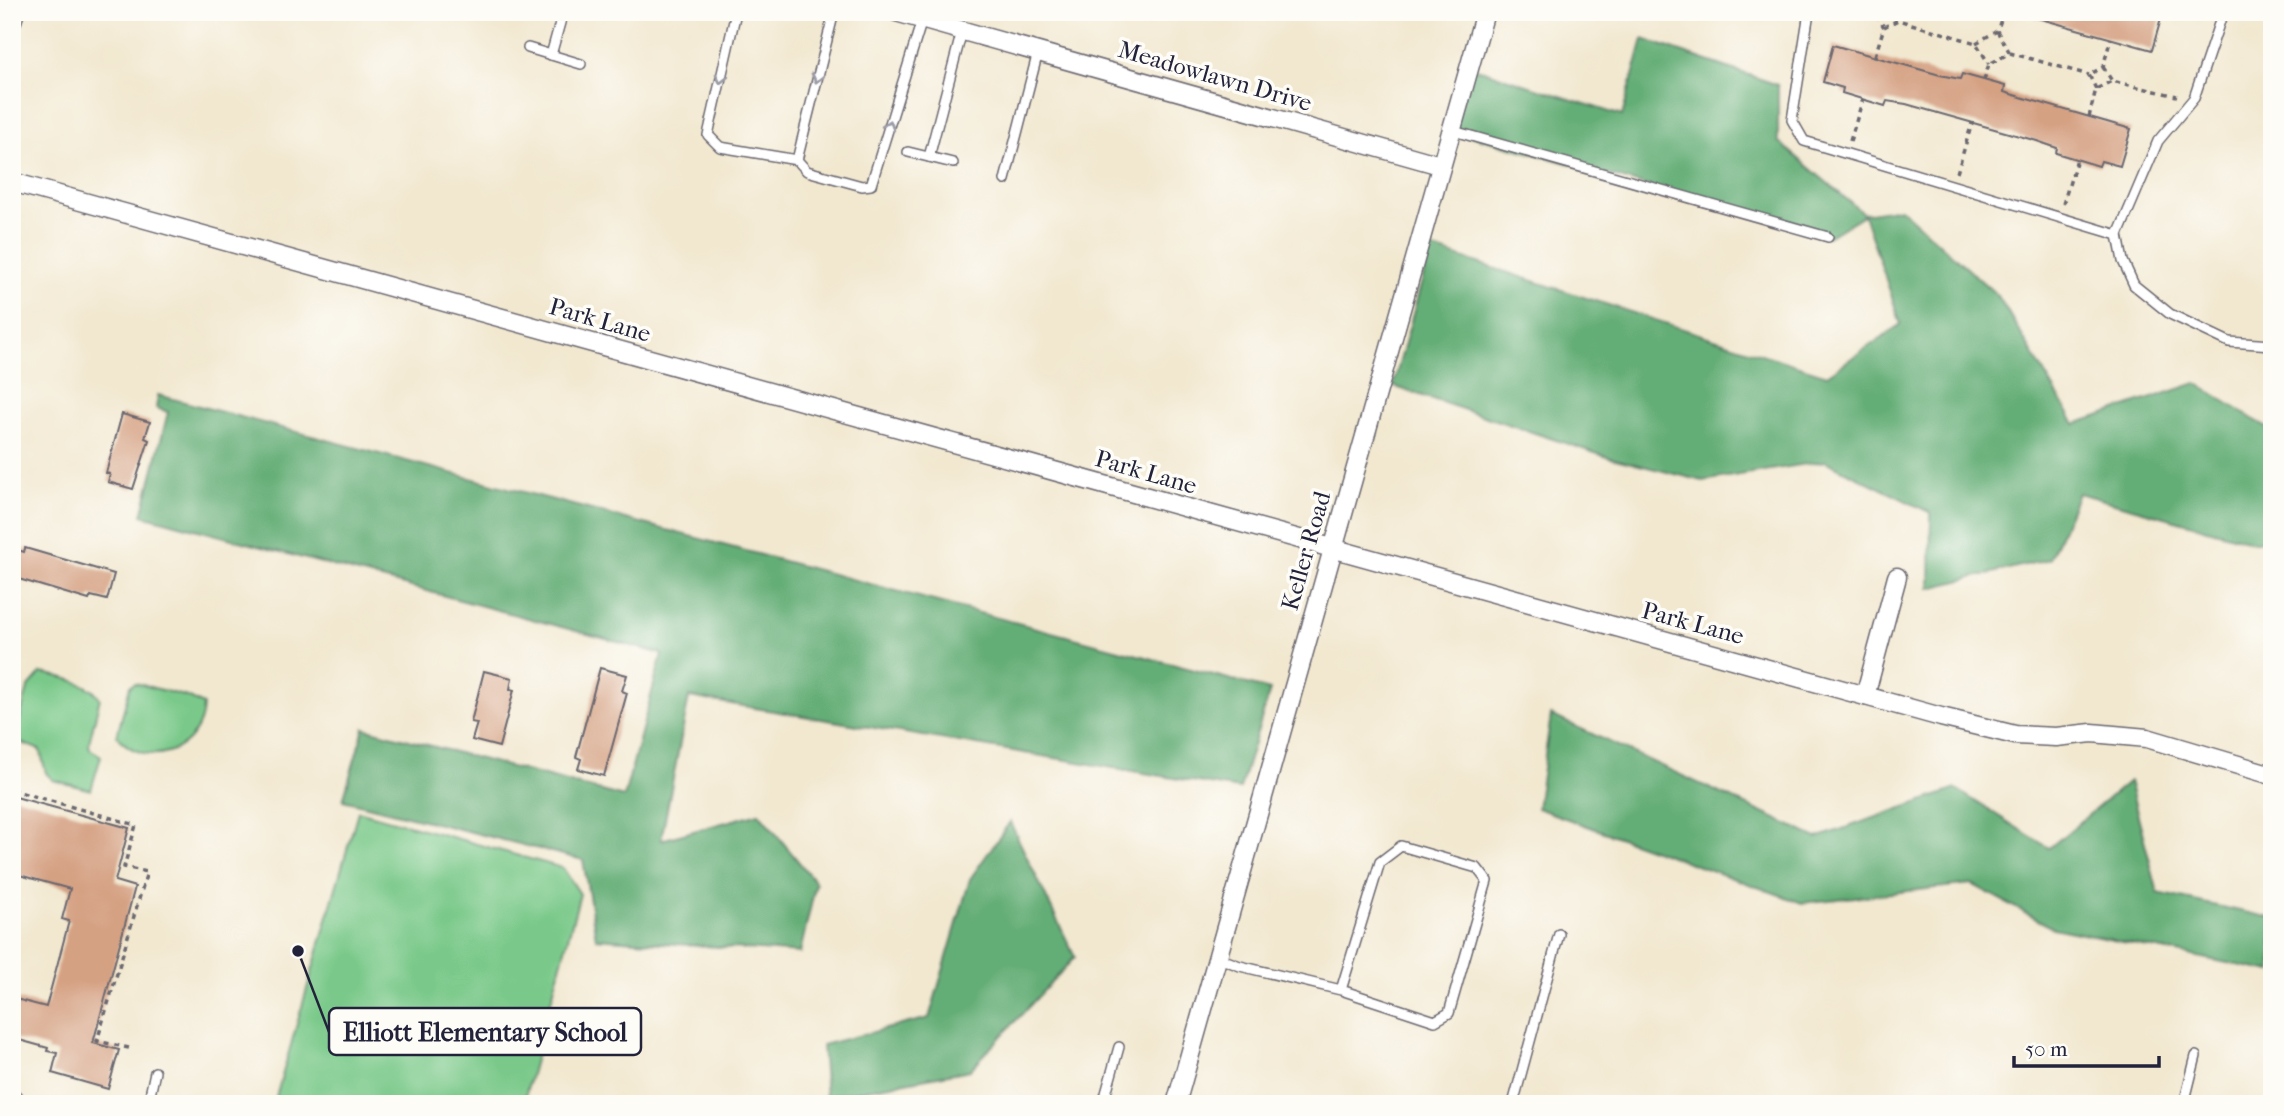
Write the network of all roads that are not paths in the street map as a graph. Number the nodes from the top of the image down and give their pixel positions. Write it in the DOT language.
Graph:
graph roads {
  1 [pos="15,12"];
  2 [pos="563,12"];
  3 [pos="736,12"];
  4 [pos="834,12"];
  5 [pos="896,12"];
  6 [pos="1485,12"];
  7 [pos="1809,12"];
  8 [pos="2223,12"];
  9 [pos="922,20"];
  10 [pos="12,21"];
  11 [pos="962,31"];
  12 [pos="528,48"];
  13 [pos="1038,52"];
  14 [pos="551,55"];
  15 [pos="581,64"];
  16 [pos="1450,130"];
  17 [pos="908,152"];
  18 [pos="929,158"];
  19 [pos="797,160"];
  20 [pos="953,163"];
  21 [pos="1440,165"];
  22 [pos="1005,180"];
  23 [pos="12,182"];
  24 [pos="2118,235"];
  25 [pos="1828,237"];
  26 [pos="2272,345"];
  27 [pos="1332,549"];
  28 [pos="1897,577"];
  29 [pos="1865,696"];
  30 [pos="2272,775"];
  31 [pos="1559,934"];
  32 [pos="1216,957"];
  33 [pos="1341,990"];
  34 [pos="1119,1047"];
  35 [pos="2196,1056"];
  36 [pos="155,1072"];
  37 [pos="12,1091"];
  38 [pos="1182,1102"];
  39 [pos="24,1103"];
  40 [pos="148,1104"];
  41 [pos="1103,1104"];
  42 [pos="1513,1104"];
  43 [pos="2184,1104"];
  1 -- 10 [label="street"];
  2 -- 14 [label="lane"];
  3 -- 19 [label="lane, one-way"];
  4 -- 19 [label="lane, one-way"];
  5 -- 9 [label="street, Meadowlawn Drive"];
  6 -- 16 [label="street, Keller Road"];
  7 -- 24 [label="lane"];
  8 -- 24 [label="lane"];
  9 -- 11 [label="street, Meadowlawn Drive"];
  19 -- 9 [label="lane, one-way"];
  11 -- 13 [label="street, Meadowlawn Drive"];
  11 -- 18 [label="lane"];
  12 -- 14 [label="lane"];
  13 -- 21 [label="street, Meadowlawn Drive"];
  13 -- 22 [label="lane"];
  14 -- 15 [label="lane"];
  16 -- 21 [label="street, Keller Road"];
  16 -- 25 [label="lane"];
  17 -- 18 [label="lane"];
  18 -- 20 [label="lane"];
  21 -- 27 [label="street, Keller Road"];
  23 -- 27 [label="street, Park Lane"];
  24 -- 26 [label="lane"];
  27 -- 29 [label="street, Park Lane"];
  27 -- 32 [label="street, Keller Road"];
  28 -- 29 [label="street"];
  29 -- 30 [label="street, Park Lane"];
  31 -- 42 [label="lane"];
  32 -- 33 [label="lane"];
  32 -- 38 [label="street, Keller Road"];
  33 -- 33 [label="lane"];
  34 -- 41 [label="lane"];
  35 -- 43 [label="lane"];
  36 -- 40 [label="lane"];
  37 -- 39 [label="lane"];
}
